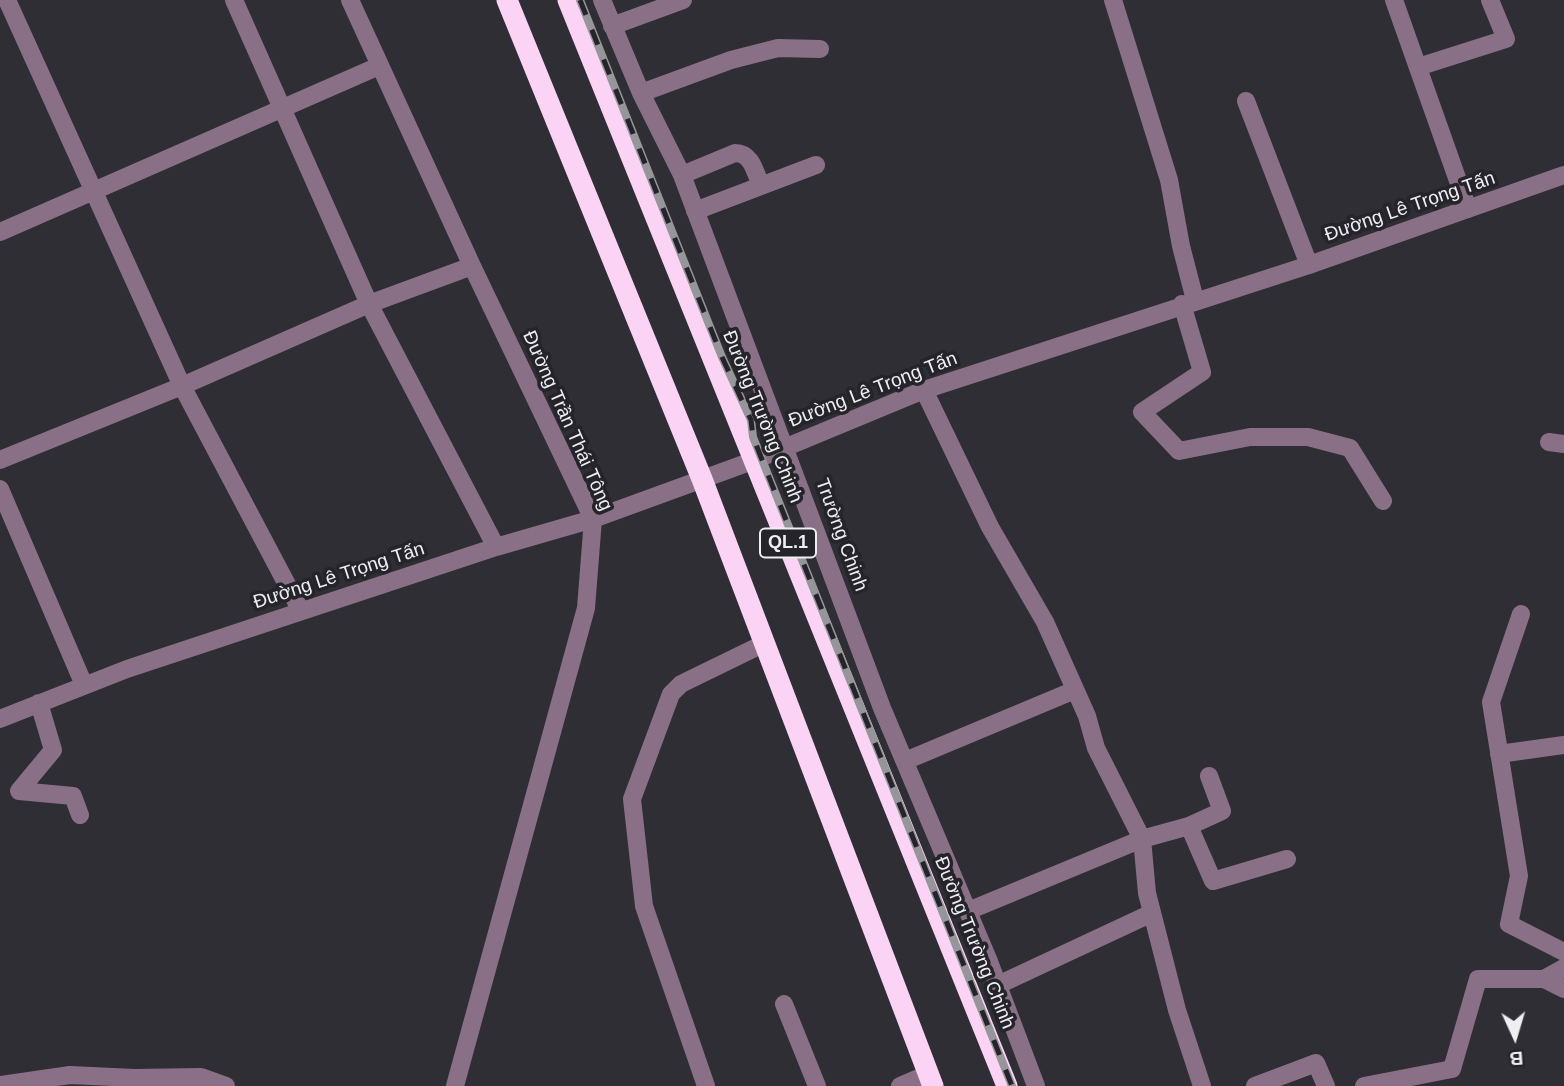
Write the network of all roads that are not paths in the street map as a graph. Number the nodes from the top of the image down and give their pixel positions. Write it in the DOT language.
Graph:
graph roads {
  1 [pos="7,0"];
  2 [pos="234,0"];
  3 [pos="350,0"];
  4 [pos="507,0"];
  5 [pos="568,0"];
  6 [pos="602,0"];
  7 [pos="683,0"];
  8 [pos="1113,0"];
  9 [pos="1394,0"];
  10 [pos="1490,0"];
  11 [pos="612,26"];
  12 [pos="820,49"];
  13 [pos="379,66"];
  14 [pos="1418,67"];
  15 [pos="641,93"];
  16 [pos="1246,101"];
  17 [pos="282,110"];
  18 [pos="816,165"];
  19 [pos="1564,175"];
  20 [pos="682,176"];
  21 [pos="761,186"];
  22 [pos="93,191"];
  23 [pos="1468,209"];
  24 [pos="695,211"];
  25 [pos="0,232"];
  26 [pos="1309,264"];
  27 [pos="472,266"];
  28 [pos="1188,302"];
  29 [pos="369,304"];
  30 [pos="182,386"];
  31 [pos="924,390"];
  32 [pos="786,447"];
  33 [pos="0,460"];
  34 [pos="755,460"];
  35 [pos="702,479"];
  36 [pos="0,489"];
  37 [pos="1383,501"];
  38 [pos="593,519"];
  39 [pos="496,547"];
  40 [pos="301,611"];
  41 [pos="1521,614"];
  42 [pos="765,643"];
  43 [pos="84,685"];
  44 [pos="1076,690"];
  45 [pos="39,703"];
  46 [pos="0,719"];
  47 [pos="1564,745"];
  48 [pos="1499,754"];
  49 [pos="905,761"];
  50 [pos="1209,776"];
  51 [pos="80,815"];
  52 [pos="1189,826"];
  53 [pos="1142,839"];
  54 [pos="1287,859"];
  55 [pos="968,911"];
  56 [pos="1152,913"];
  57 [pos="1564,952"];
  58 [pos="1564,968"];
  59 [pos="1544,979"];
  60 [pos="999,985"];
  61 [pos="1564,989"];
  62 [pos="784,1004"];
  63 [pos="1455,1078"];
  64 [pos="931,1080"];
  65 [pos="134,1082"];
  66 [pos="0,1085"];
  67 [pos="226,1086"];
  68 [pos="455,1086"];
  69 [pos="706,1086"];
  70 [pos="817,1086"];
  71 [pos="900,1086"];
  72 [pos="1007,1086"];
  73 [pos="1037,1086"];
  74 [pos="1202,1086"];
  75 [pos="1255,1086"];
  76 [pos="1326,1086"];
  77 [pos="1364,1086"];
  1 -- 22 [label="street"];
  2 -- 17 [label="street"];
  3 -- 13 [label="street, Đường Trần Thái Tông"];
  4 -- 35 [label="highway, QL.1"];
  5 -- 34 [label="highway, Đường Trường Chinh / QL.1"];
  6 -- 11 [label="street, Trường Chinh"];
  7 -- 11 [label="street"];
  8 -- 28 [label="street"];
  9 -- 14 [label="street"];
  10 -- 14 [label="street"];
  11 -- 15 [label="street, Trường Chinh"];
  12 -- 15 [label="street"];
  13 -- 17 [label="street"];
  13 -- 27 [label="street, Đường Trần Thái Tông"];
  14 -- 23 [label="street"];
  15 -- 20 [label="street, Trường Chinh"];
  16 -- 26 [label="street"];
  17 -- 22 [label="street"];
  17 -- 29 [label="street"];
  18 -- 21 [label="street"];
  19 -- 23 [label="street, Đường Lê Trọng Tấn"];
  20 -- 21 [label="street"];
  20 -- 24 [label="street, Trường Chinh"];
  21 -- 24 [label="street"];
  22 -- 25 [label="street"];
  22 -- 30 [label="street"];
  23 -- 26 [label="street, Đường Lê Trọng Tấn"];
  24 -- 32 [label="street, Trường Chinh"];
  26 -- 28 [label="street, Đường Lê Trọng Tấn"];
  27 -- 29 [label="street"];
  27 -- 38 [label="street, Đường Trần Thái Tông"];
  28 -- 31 [label="street, Đường Lê Trọng Tấn"];
  28 -- 37 [label="street"];
  29 -- 30 [label="street"];
  29 -- 39 [label="street"];
  30 -- 33 [label="street"];
  30 -- 40 [label="street"];
  31 -- 32 [label="street, Đường Lê Trọng Tấn"];
  31 -- 44 [label="street"];
  32 -- 34 [label="street, Đường Lê Trọng Tấn"];
  32 -- 49 [label="street, Trường Chinh"];
  34 -- 35 [label="street, Đường Lê Trọng Tấn"];
  34 -- 72 [label="highway, Đường Trường Chinh / QL.1"];
  35 -- 38 [label="street, Đường Lê Trọng Tấn"];
  35 -- 42 [label="highway, QL.1"];
  36 -- 43 [label="street"];
  38 -- 39 [label="street, Đường Lê Trọng Tấn"];
  38 -- 68 [label="street, Đường Trần Thái Tông"];
  39 -- 40 [label="street, Đường Lê Trọng Tấn"];
  40 -- 43 [label="street, Đường Lê Trọng Tấn"];
  41 -- 48 [label="street"];
  42 -- 64 [label="highway, QL.1"];
  42 -- 69 [label="street"];
  43 -- 45 [label="street, Đường Lê Trọng Tấn"];
  44 -- 49 [label="street"];
  44 -- 53 [label="street"];
  45 -- 46 [label="street, Đường Lê Trọng Tấn"];
  45 -- 51 [label="street"];
  47 -- 48 [label="street"];
  48 -- 57 [label="street"];
  49 -- 55 [label="street, Trường Chinh"];
  50 -- 52 [label="street"];
  52 -- 53 [label="street"];
  52 -- 54 [label="street"];
  53 -- 55 [label="street"];
  53 -- 56 [label="street"];
  55 -- 60 [label="street, Trường Chinh"];
  56 -- 60 [label="street"];
  56 -- 74 [label="street"];
  58 -- 59 [label="street"];
  59 -- 61 [label="street"];
  59 -- 63 [label="street"];
  60 -- 73 [label="street, Trường Chinh"];
  62 -- 70 [label="street"];
  63 -- 77 [label="street"];
  64 -- 71 [label="street"];
  65 -- 66 [label="street"];
  65 -- 67 [label="street"];
  75 -- 76 [label="street"];
}
